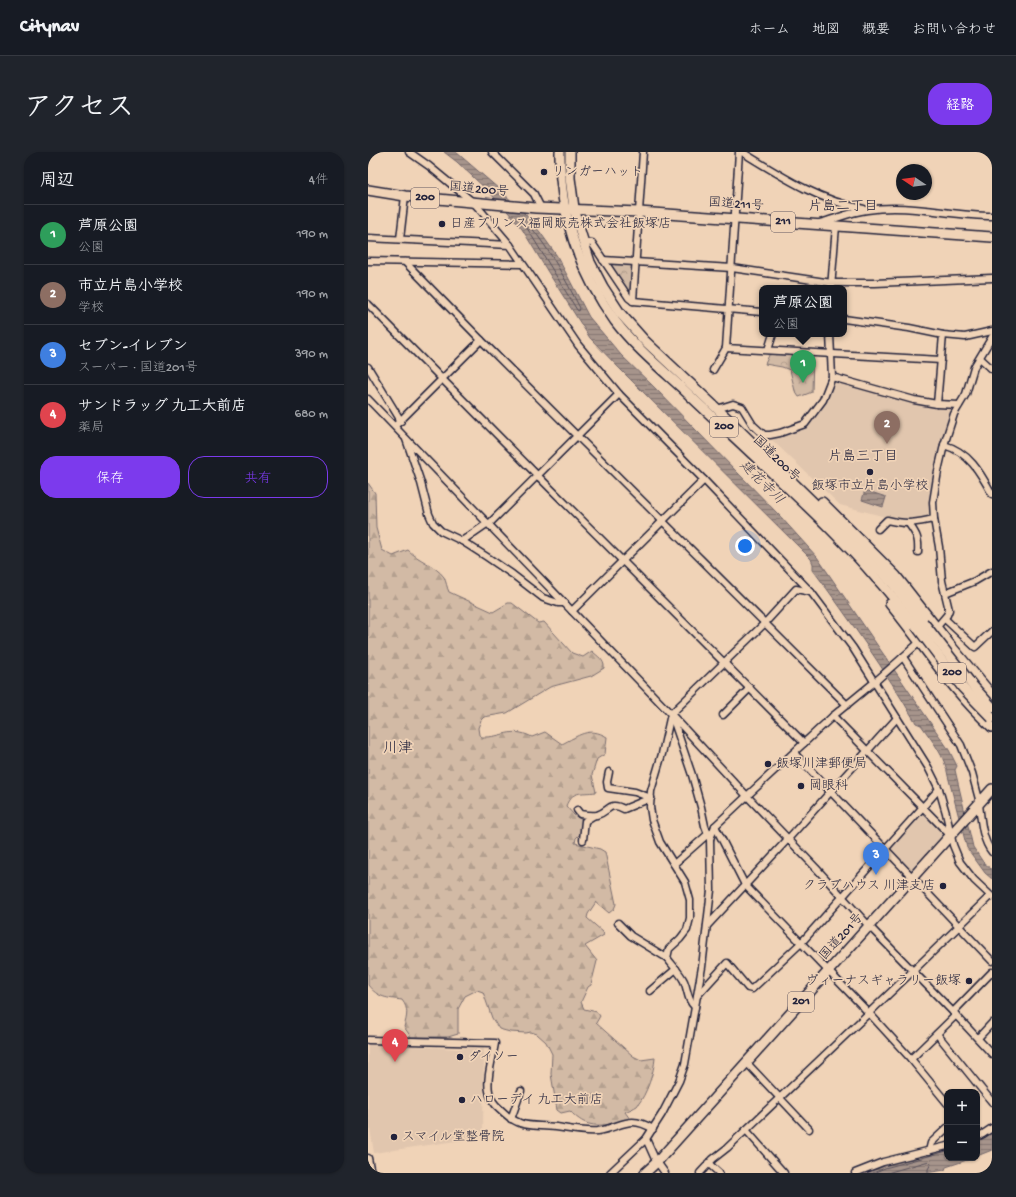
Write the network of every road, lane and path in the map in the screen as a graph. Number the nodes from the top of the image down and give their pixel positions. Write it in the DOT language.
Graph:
graph roads {
  1 [pos="409,152"];
  2 [pos="492,152"];
  3 [pos="560,152"];
  4 [pos="570,152"];
  5 [pos="643,152"];
  6 [pos="740,152"];
  7 [pos="368,190"];
  8 [pos="405,196"];
  9 [pos="479,203"];
  10 [pos="539,208"];
  11 [pos="574,208"];
  12 [pos="564,209"];
  13 [pos="866,210"];
  14 [pos="638,212"];
  15 [pos="992,216"];
  16 [pos="735,218"];
  17 [pos="816,224"];
  18 [pos="836,226"];
  19 [pos="992,237"];
  20 [pos="368,238"];
  21 [pos="400,240"];
  22 [pos="583,242"];
  23 [pos="510,245"];
  24 [pos="604,260"];
  25 [pos="368,261"];
  26 [pos="405,262"];
  27 [pos="635,262"];
  28 [pos="522,264"];
  29 [pos="732,268"];
  30 [pos="992,278"];
  31 [pos="831,285"];
  32 [pos="633,301"];
  33 [pos="368,304"];
  34 [pos="729,310"];
  35 [pos="759,312"];
  36 [pos="847,319"];
  37 [pos="992,331"];
  38 [pos="943,335"];
  39 [pos="772,337"];
  40 [pos="830,337"];
  41 [pos="992,337"];
  42 [pos="481,340"];
  43 [pos="726,348"];
  44 [pos="768,350"];
  45 [pos="830,354"];
  46 [pos="980,358"];
  47 [pos="941,360"];
  48 [pos="368,367"];
  49 [pos="992,369"];
  50 [pos="713,370"];
  51 [pos="832,377"];
  52 [pos="442,379"];
  53 [pos="619,394"];
  54 [pos="369,402"];
  55 [pos="937,404"];
  56 [pos="959,405"];
  57 [pos="717,409"];
  58 [pos="728,419"];
  59 [pos="401,421"];
  60 [pos="395,426"];
  61 [pos="578,436"];
  62 [pos="405,437"];
  63 [pos="944,445"];
  64 [pos="768,469"];
  65 [pos="537,475"];
  66 [pos="704,480"];
  67 [pos="992,494"];
  68 [pos="934,519"];
  69 [pos="663,521"];
  70 [pos="489,524"];
  71 [pos="909,524"];
  72 [pos="878,529"];
  73 [pos="462,541"];
  74 [pos="918,552"];
  75 [pos="623,561"];
  76 [pos="992,573"];
  77 [pos="811,592"];
  78 [pos="945,592"];
  79 [pos="565,603"];
  80 [pos="572,610"];
  81 [pos="945,619"];
  82 [pos="765,623"];
  83 [pos="920,624"];
  84 [pos="936,628"];
  85 [pos="992,631"];
  86 [pos="920,642"];
  87 [pos="902,658"];
  88 [pos="724,662"];
  89 [pos="875,681"];
  90 [pos="750,688"];
  91 [pos="992,695"];
  92 [pos="847,705"];
  93 [pos="992,707"];
  94 [pos="671,714"];
  95 [pos="723,715"];
  96 [pos="833,716"];
  97 [pos="897,718"];
  98 [pos="992,718"];
  99 [pos="992,727"];
  100 [pos="804,743"];
  101 [pos="867,751"];
  102 [pos="794,753"];
  103 [pos="609,772"];
  104 [pos="939,789"];
  105 [pos="992,789"];
  106 [pos="831,791"];
  107 [pos="747,796"];
  108 [pos="650,798"];
  109 [pos="978,805"];
  110 [pos="923,808"];
  111 [pos="577,810"];
  112 [pos="598,814"];
  113 [pos="715,826"];
  114 [pos="953,833"];
  115 [pos="709,836"];
  116 [pos="788,839"];
  117 [pos="583,840"];
  118 [pos="886,849"];
  119 [pos="992,852"];
  120 [pos="674,864"];
  121 [pos="913,878"];
  122 [pos="745,885"];
  123 [pos="843,897"];
  124 [pos="991,897"];
  125 [pos="618,923"];
  126 [pos="707,926"];
  127 [pos="869,926"];
  128 [pos="959,926"];
  129 [pos="801,943"];
  130 [pos="667,958"];
  131 [pos="992,961"];
  132 [pos="676,969"];
  133 [pos="913,971"];
  134 [pos="828,972"];
  135 [pos="992,972"];
  136 [pos="650,991"];
  137 [pos="697,996"];
  138 [pos="695,1007"];
  139 [pos="869,1013"];
  140 [pos="955,1013"];
  141 [pos="992,1023"];
  142 [pos="937,1034"];
  143 [pos="978,1038"];
  144 [pos="368,1040"];
  145 [pos="992,1054"];
  146 [pos="911,1059"];
  147 [pos="746,1062"];
  148 [pos="521,1091"];
  149 [pos="781,1097"];
  150 [pos="944,1099"];
  151 [pos="992,1102"];
  152 [pos="511,1119"];
  153 [pos="992,1128"];
  154 [pos="653,1129"];
  155 [pos="809,1129"];
  156 [pos="746,1130"];
  157 [pos="944,1131"];
  158 [pos="980,1136"];
  159 [pos="646,1139"];
  160 [pos="944,1147"];
  161 [pos="929,1151"];
  162 [pos="368,1158"];
  163 [pos="657,1162"];
  164 [pos="708,1163"];
  165 [pos="371,1173"];
  166 [pos="610,1173"];
  167 [pos="646,1173"];
  168 [pos="665,1173"];
  169 [pos="700,1173"];
  170 [pos="719,1173"];
  171 [pos="784,1173"];
  172 [pos="856,1173"];
  1 -- 9 [label="street"];
  2 -- 10 [label="street"];
  3 -- 12 [label="highway, 200"];
  4 -- 11 [label="highway, 200"];
  5 -- 14 [label="street"];
  6 -- 13 [label="street"];
  6 -- 16 [label="street"];
  7 -- 8 [label="highway, 国道200号 / 200"];
  8 -- 9 [label="highway, 国道200号 / 200"];
  8 -- 21 [label="street"];
  9 -- 10 [label="highway, 国道200号 / 200"];
  9 -- 23 [label="street"];
  10 -- 12 [label="highway, 国道200号 / 200"];
  11 -- 12 [label="highway, 国道200号 / 200"];
  11 -- 14 [label="highway, 国道211号 / 211"];
  11 -- 22 [label="highway, 国道200号 / 200"];
  12 -- 64 [label="highway, 国道200号 / 200"];
  13 -- 15 [label="street"];
  13 -- 17 [label="street"];
  14 -- 16 [label="highway, 国道211号 / 211"];
  14 -- 27 [label="street"];
  16 -- 17 [label="highway, 国道211号 / 211"];
  16 -- 29 [label="street"];
  17 -- 18 [label="highway, 国道211号 / 211"];
  18 -- 19 [label="highway, 国道211号 / 211"];
  18 -- 31 [label="street"];
  20 -- 21 [label="street"];
  21 -- 23 [label="street"];
  22 -- 24 [label="street"];
  22 -- 57 [label="highway, 国道200号 / 200"];
  23 -- 28 [label="street"];
  24 -- 27 [label="street"];
  24 -- 32 [label="street"];
  25 -- 26 [label="street"];
  26 -- 28 [label="street"];
  26 -- 42 [label="street"];
  27 -- 29 [label="street"];
  27 -- 32 [label="street"];
  28 -- 53 [label="street"];
  29 -- 31 [label="street"];
  29 -- 34 [label="street"];
  30 -- 31 [label="street"];
  32 -- 34 [label="street"];
  33 -- 52 [label="street"];
  34 -- 35 [label="street"];
  34 -- 43 [label="street"];
  36 -- 38 [label="street"];
  37 -- 38 [label="street"];
  38 -- 47 [label="street"];
  39 -- 44 [label="street"];
  40 -- 45 [label="street"];
  41 -- 46 [label="street"];
  42 -- 52 [label="street"];
  42 -- 61 [label="street"];
  43 -- 44 [label="street"];
  43 -- 50 [label="street"];
  44 -- 45 [label="street"];
  45 -- 47 [label="street"];
  45 -- 51 [label="street"];
  46 -- 49 [label="street"];
  46 -- 56 [label="street"];
  47 -- 55 [label="street"];
  48 -- 59 [label="street"];
  51 -- 55 [label="street"];
  51 -- 57 [label="street"];
  52 -- 59 [label="street"];
  52 -- 65 [label="street"];
  53 -- 61 [label="street"];
  53 -- 66 [label="street"];
  54 -- 60 [label="street"];
  55 -- 56 [label="street"];
  56 -- 63 [label="street"];
  57 -- 58 [label="highway, 国道200号 / 200"];
  58 -- 83 [label="highway, 国道200号 / 200"];
  58 -- 84 [label="highway"];
  59 -- 60 [label="street"];
  60 -- 62 [label="street"];
  61 -- 65 [label="street"];
  61 -- 69 [label="street"];
  62 -- 70 [label="street"];
  62 -- 73 [label="street"];
  63 -- 67 [label="street"];
  63 -- 68 [label="street"];
  64 -- 83 [label="highway, 国道200号 / 200"];
  64 -- 86 [label="highway"];
  65 -- 70 [label="street"];
  65 -- 75 [label="street"];
  66 -- 69 [label="street"];
  66 -- 77 [label="street"];
  68 -- 71 [label="street"];
  68 -- 78 [label="street"];
  69 -- 75 [label="street"];
  69 -- 82 [label="street"];
  70 -- 73 [label="street"];
  70 -- 79 [label="street"];
  71 -- 72 [label="street"];
  71 -- 74 [label="street"];
  73 -- 79 [label="street"];
  75 -- 80 [label="street"];
  75 -- 88 [label="street"];
  76 -- 78 [label="street"];
  77 -- 82 [label="street"];
  77 -- 89 [label="street"];
  78 -- 81 [label="street"];
  79 -- 80 [label="street"];
  80 -- 94 [label="street"];
  81 -- 84 [label="street"];
  81 -- 85 [label="street"];
  82 -- 88 [label="street"];
  82 -- 92 [label="street"];
  83 -- 93 [label="highway, 国道200号 / 200, bridge"];
  83 -- 98 [label="highway, 国道200号 / 200, bridge"];
  84 -- 86 [label="street"];
  84 -- 91 [label="highway"];
  86 -- 87 [label="street"];
  86 -- 99 [label="highway"];
  87 -- 89 [label="street"];
  87 -- 109 [label="street"];
  88 -- 90 [label="street"];
  88 -- 94 [label="street"];
  89 -- 92 [label="street"];
  89 -- 97 [label="street"];
  90 -- 95 [label="street"];
  90 -- 100 [label="street"];
  92 -- 96 [label="street"];
  94 -- 107 [label="street"];
  94 -- 108 [label="street"];
  94 -- 115 [label="street"];
  96 -- 100 [label="street"];
  96 -- 101 [label="street"];
  97 -- 101 [label="street"];
  97 -- 104 [label="street"];
  100 -- 102 [label="street"];
  101 -- 106 [label="street"];
  101 -- 110 [label="street"];
  102 -- 106 [label="street"];
  102 -- 107 [label="street"];
  103 -- 108 [label="street"];
  104 -- 110 [label="street"];
  104 -- 114 [label="street"];
  105 -- 109 [label="highway, 国道201号 / 201"];
  106 -- 116 [label="street"];
  106 -- 118 [label="street"];
  107 -- 113 [label="street"];
  107 -- 116 [label="street"];
  108 -- 112 [label="street"];
  108 -- 120 [label="street"];
  109 -- 114 [label="highway, 国道201号 / 201"];
  109 -- 119 [label="street"];
  110 -- 114 [label="street"];
  110 -- 118 [label="street"];
  111 -- 112 [label="street"];
  112 -- 117 [label="street"];
  113 -- 115 [label="street"];
  113 -- 122 [label="street"];
  114 -- 121 [label="highway, 国道201号 / 201"];
  114 -- 124 [label="street"];
  115 -- 120 [label="street"];
  115 -- 126 [label="street"];
  116 -- 122 [label="street"];
  116 -- 123 [label="street"];
  118 -- 121 [label="street"];
  118 -- 123 [label="street"];
  120 -- 130 [label="street"];
  121 -- 127 [label="highway, 国道201号 / 201"];
  121 -- 128 [label="street"];
  122 -- 126 [label="street"];
  122 -- 129 [label="street"];
  123 -- 127 [label="street"];
  123 -- 129 [label="street"];
  124 -- 128 [label="street"];
  125 -- 130 [label="street"];
  126 -- 137 [label="street"];
  127 -- 133 [label="street"];
  127 -- 134 [label="highway, 国道201号 / 201"];
  128 -- 131 [label="street"];
  128 -- 133 [label="street"];
  129 -- 134 [label="street"];
  129 -- 137 [label="street"];
  130 -- 132 [label="street"];
  132 -- 136 [label="street"];
  132 -- 138 [label="street"];
  133 -- 139 [label="street"];
  133 -- 140 [label="street"];
  134 -- 139 [label="street"];
  134 -- 147 [label="highway, 国道201号 / 201"];
  135 -- 140 [label="street"];
  137 -- 138 [label="street"];
  138 -- 154 [label="street"];
  139 -- 146 [label="street"];
  139 -- 149 [label="street"];
  140 -- 142 [label="street"];
  140 -- 143 [label="street"];
  141 -- 143 [label="street"];
  142 -- 146 [label="street"];
  142 -- 151 [label="street"];
  143 -- 145 [label="street"];
  144 -- 152 [label="street"];
  146 -- 150 [label="street"];
  147 -- 149 [label="street"];
  147 -- 163 [label="highway, 国道201号 / 201"];
  148 -- 152 [label="street"];
  149 -- 155 [label="street"];
  149 -- 156 [label="street"];
  152 -- 154 [label="street"];
  153 -- 158 [label="street"];
  154 -- 159 [label="street"];
  156 -- 164 [label="street"];
  156 -- 171 [label="street"];
  157 -- 161 [label="street"];
  159 -- 163 [label="street"];
  159 -- 166 [label="street"];
  160 -- 161 [label="street"];
  161 -- 172 [label="street"];
  162 -- 165 [label="street"];
  163 -- 167 [label="highway, 国道201号 / 201"];
  163 -- 168 [label="street"];
  164 -- 169 [label="street"];
  164 -- 170 [label="street"];
}
